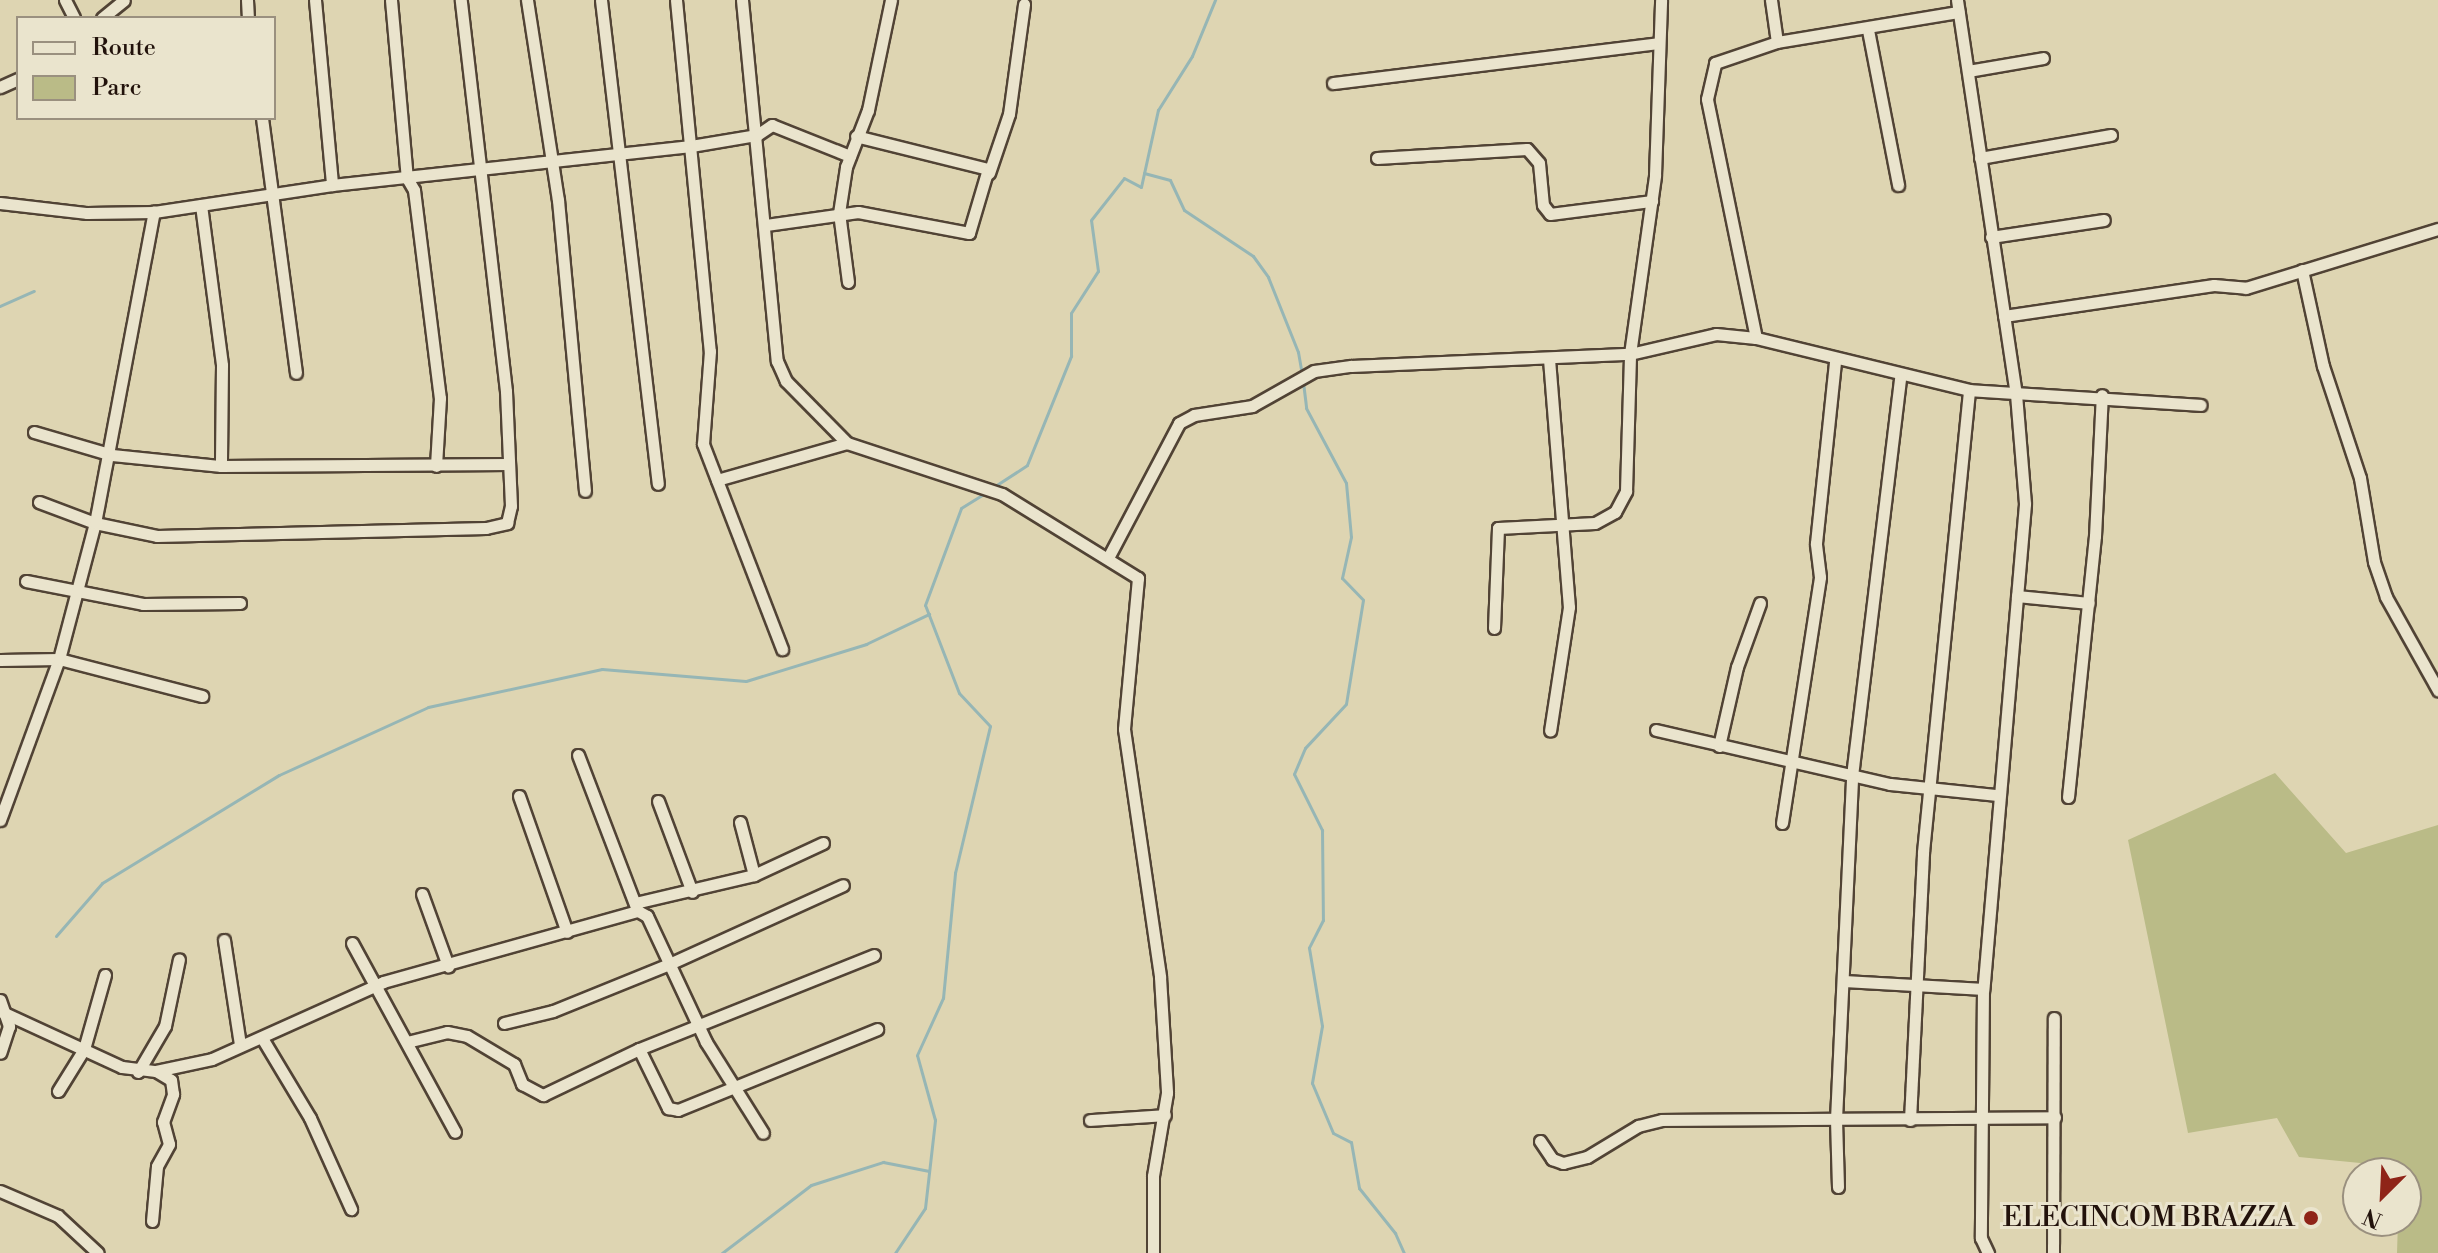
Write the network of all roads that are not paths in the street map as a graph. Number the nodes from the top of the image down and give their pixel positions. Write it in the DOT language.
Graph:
graph roads {
  1 [pos="124,0"];
  2 [pos="315,0"];
  3 [pos="391,0"];
  4 [pos="461,0"];
  5 [pos="527,0"];
  6 [pos="601,0"];
  7 [pos="676,0"];
  8 [pos="742,0"];
  9 [pos="891,0"];
  10 [pos="1661,0"];
  11 [pos="1771,0"];
  12 [pos="1024,4"];
  13 [pos="1958,6"];
  14 [pos="104,16"];
  15 [pos="1868,30"];
  16 [pos="1777,42"];
  17 [pos="1659,43"];
  18 [pos="2043,58"];
  19 [pos="1968,71"];
  20 [pos="1333,83"];
  21 [pos="262,120"];
  22 [pos="757,135"];
  23 [pos="2111,135"];
  24 [pos="856,136"];
  25 [pos="691,146"];
  26 [pos="850,156"];
  27 [pos="618,157"];
  28 [pos="1377,158"];
  29 [pos="1980,158"];
  30 [pos="550,163"];
  31 [pos="481,169"];
  32 [pos="989,173"];
  33 [pos="407,178"];
  34 [pos="332,185"];
  35 [pos="1898,185"];
  36 [pos="273,195"];
  37 [pos="1652,201"];
  38 [pos="0,203"];
  39 [pos="201,205"];
  40 [pos="154,212"];
  41 [pos="839,213"];
  42 [pos="2104,220"];
  43 [pos="766,225"];
  44 [pos="2438,229"];
  45 [pos="1991,237"];
  46 [pos="2302,270"];
  47 [pos="848,282"];
  48 [pos="2004,316"];
  49 [pos="1756,338"];
  50 [pos="1630,354"];
  51 [pos="1549,359"];
  52 [pos="1835,361"];
  53 [pos="296,373"];
  54 [pos="1900,377"];
  55 [pos="1969,390"];
  56 [pos="2016,394"];
  57 [pos="2102,395"];
  58 [pos="2201,405"];
  59 [pos="34,432"];
  60 [pos="847,443"];
  61 [pos="112,455"];
  62 [pos="509,464"];
  63 [pos="221,466"];
  64 [pos="436,466"];
  65 [pos="717,480"];
  66 [pos="658,484"];
  67 [pos="585,491"];
  68 [pos="39,502"];
  69 [pos="95,523"];
  70 [pos="1565,528"];
  71 [pos="1109,556"];
  72 [pos="26,581"];
  73 [pos="77,590"];
  74 [pos="2017,596"];
  75 [pos="240,603"];
  76 [pos="1760,603"];
  77 [pos="2089,603"];
  78 [pos="1494,628"];
  79 [pos="782,649"];
  80 [pos="59,659"];
  81 [pos="0,660"];
  82 [pos="2438,690"];
  83 [pos="202,696"];
  84 [pos="1656,730"];
  85 [pos="1550,731"];
  86 [pos="1719,746"];
  87 [pos="578,755"];
  88 [pos="1789,761"];
  89 [pos="1852,776"];
  90 [pos="1928,788"];
  91 [pos="1997,795"];
  92 [pos="519,796"];
  93 [pos="2068,797"];
  94 [pos="658,801"];
  95 [pos="1,815"];
  96 [pos="740,822"];
  97 [pos="1782,823"];
  98 [pos="823,843"];
  99 [pos="754,875"];
  100 [pos="843,885"];
  101 [pos="692,892"];
  102 [pos="422,894"];
  103 [pos="636,907"];
  104 [pos="567,932"];
  105 [pos="224,940"];
  106 [pos="352,943"];
  107 [pos="874,955"];
  108 [pos="179,959"];
  109 [pos="667,965"];
  110 [pos="448,966"];
  111 [pos="105,975"];
  112 [pos="1845,981"];
  113 [pos="1916,985"];
  114 [pos="372,986"];
  115 [pos="1983,989"];
  116 [pos="0,1000"];
  117 [pos="3,1013"];
  118 [pos="2054,1018"];
  119 [pos="504,1023"];
  120 [pos="700,1027"];
  121 [pos="877,1029"];
  122 [pos="262,1038"];
  123 [pos="407,1042"];
  124 [pos="240,1044"];
  125 [pos="84,1049"];
  126 [pos="639,1049"];
  127 [pos="0,1053"];
  128 [pos="156,1071"];
  129 [pos="138,1072"];
  130 [pos="735,1089"];
  131 [pos="58,1091"];
  132 [pos="1165,1115"];
  133 [pos="2055,1117"];
  134 [pos="1836,1119"];
  135 [pos="1090,1120"];
  136 [pos="1910,1120"];
  137 [pos="1981,1121"];
  138 [pos="455,1132"];
  139 [pos="763,1133"];
  140 [pos="1540,1141"];
  141 [pos="1838,1187"];
  142 [pos="0,1191"];
  143 [pos="351,1209"];
  144 [pos="152,1221"];
  145 [pos="98,1253"];
  146 [pos="1153,1253"];
  147 [pos="1988,1253"];
  148 [pos="2053,1253"];
  1 -- 14 [label="street"];
  2 -- 34 [label="street"];
  3 -- 33 [label="street"];
  4 -- 31 [label="street"];
  5 -- 30 [label="street"];
  6 -- 27 [label="street"];
  7 -- 25 [label="street"];
  8 -- 22 [label="street"];
  9 -- 24 [label="street"];
  10 -- 17 [label="street"];
  11 -- 16 [label="street"];
  12 -- 32 [label="street"];
  13 -- 15 [label="street"];
  13 -- 19 [label="street"];
  15 -- 16 [label="street"];
  15 -- 35 [label="street"];
  16 -- 49 [label="street"];
  17 -- 20 [label="street"];
  17 -- 37 [label="street"];
  18 -- 19 [label="street"];
  19 -- 29 [label="street"];
  21 -- 36 [label="street"];
  22 -- 25 [label="street"];
  22 -- 26 [label="street"];
  22 -- 43 [label="street"];
  23 -- 29 [label="street"];
  24 -- 26 [label="street"];
  24 -- 32 [label="street"];
  25 -- 27 [label="street"];
  25 -- 65 [label="street"];
  26 -- 41 [label="street"];
  27 -- 30 [label="street"];
  27 -- 66 [label="street"];
  28 -- 37 [label="street"];
  29 -- 45 [label="street"];
  30 -- 31 [label="street"];
  30 -- 67 [label="street"];
  31 -- 33 [label="street"];
  31 -- 62 [label="street"];
  32 -- 41 [label="street"];
  33 -- 34 [label="street"];
  33 -- 64 [label="street"];
  34 -- 36 [label="street"];
  36 -- 39 [label="street"];
  36 -- 53 [label="street"];
  37 -- 50 [label="street"];
  38 -- 40 [label="street"];
  39 -- 40 [label="street"];
  39 -- 63 [label="street"];
  40 -- 61 [label="street"];
  41 -- 43 [label="street"];
  41 -- 47 [label="street"];
  42 -- 45 [label="street"];
  43 -- 60 [label="street"];
  44 -- 46 [label="street"];
  45 -- 48 [label="street"];
  46 -- 48 [label="street"];
  46 -- 82 [label="street"];
  48 -- 56 [label="street"];
  49 -- 50 [label="street"];
  49 -- 52 [label="street"];
  50 -- 51 [label="street"];
  50 -- 70 [label="street"];
  51 -- 70 [label="street"];
  51 -- 71 [label="street"];
  52 -- 54 [label="street"];
  52 -- 88 [label="street"];
  54 -- 55 [label="street"];
  54 -- 89 [label="street"];
  55 -- 56 [label="street"];
  55 -- 90 [label="street"];
  56 -- 57 [label="street"];
  56 -- 74 [label="street"];
  57 -- 58 [label="street"];
  57 -- 77 [label="street"];
  59 -- 61 [label="street"];
  60 -- 65 [label="street"];
  60 -- 71 [label="street"];
  61 -- 63 [label="street"];
  61 -- 69 [label="street"];
  62 -- 64 [label="street"];
  62 -- 69 [label="street"];
  63 -- 64 [label="street"];
  65 -- 79 [label="street"];
  68 -- 69 [label="street"];
  69 -- 73 [label="street"];
  70 -- 78 [label="street"];
  70 -- 85 [label="street"];
  71 -- 132 [label="street"];
  72 -- 73 [label="street"];
  73 -- 75 [label="street"];
  73 -- 80 [label="street"];
  74 -- 77 [label="street"];
  74 -- 91 [label="street"];
  76 -- 86 [label="street"];
  77 -- 93 [label="street"];
  80 -- 81 [label="street"];
  80 -- 83 [label="street"];
  80 -- 95 [label="street"];
  84 -- 86 [label="street"];
  86 -- 88 [label="street"];
  87 -- 103 [label="street"];
  88 -- 89 [label="street"];
  88 -- 97 [label="street"];
  89 -- 90 [label="street"];
  89 -- 112 [label="street"];
  90 -- 91 [label="street"];
  90 -- 113 [label="street"];
  91 -- 115 [label="street"];
  92 -- 104 [label="street"];
  94 -- 101 [label="street"];
  96 -- 99 [label="street"];
  98 -- 99 [label="street"];
  99 -- 101 [label="street"];
  100 -- 109 [label="street"];
  101 -- 103 [label="street"];
  102 -- 110 [label="street"];
  103 -- 104 [label="street"];
  103 -- 109 [label="street"];
  104 -- 110 [label="street"];
  105 -- 124 [label="street"];
  106 -- 114 [label="street"];
  107 -- 120 [label="street"];
  108 -- 129 [label="street"];
  109 -- 119 [label="street"];
  109 -- 120 [label="street"];
  110 -- 114 [label="street"];
  111 -- 125 [label="street"];
  112 -- 113 [label="street"];
  112 -- 134 [label="street"];
  113 -- 115 [label="street"];
  113 -- 136 [label="street"];
  114 -- 122 [label="street"];
  114 -- 123 [label="street"];
  115 -- 137 [label="street"];
  116 -- 117 [label="street"];
  117 -- 125 [label="street"];
  117 -- 127 [label="street"];
  118 -- 133 [label="street"];
  120 -- 126 [label="street"];
  120 -- 130 [label="street"];
  121 -- 130 [label="street"];
  122 -- 124 [label="street"];
  122 -- 143 [label="street"];
  123 -- 126 [label="street"];
  123 -- 138 [label="street"];
  124 -- 128 [label="street"];
  125 -- 129 [label="street"];
  125 -- 131 [label="street"];
  126 -- 130 [label="street"];
  128 -- 129 [label="street"];
  128 -- 144 [label="street"];
  130 -- 139 [label="street"];
  132 -- 135 [label="street"];
  132 -- 146 [label="street"];
  133 -- 137 [label="street"];
  133 -- 148 [label="street"];
  134 -- 136 [label="street"];
  134 -- 140 [label="street"];
  134 -- 141 [label="street"];
  136 -- 137 [label="street"];
  137 -- 147 [label="street"];
  142 -- 145 [label="street"];
}
